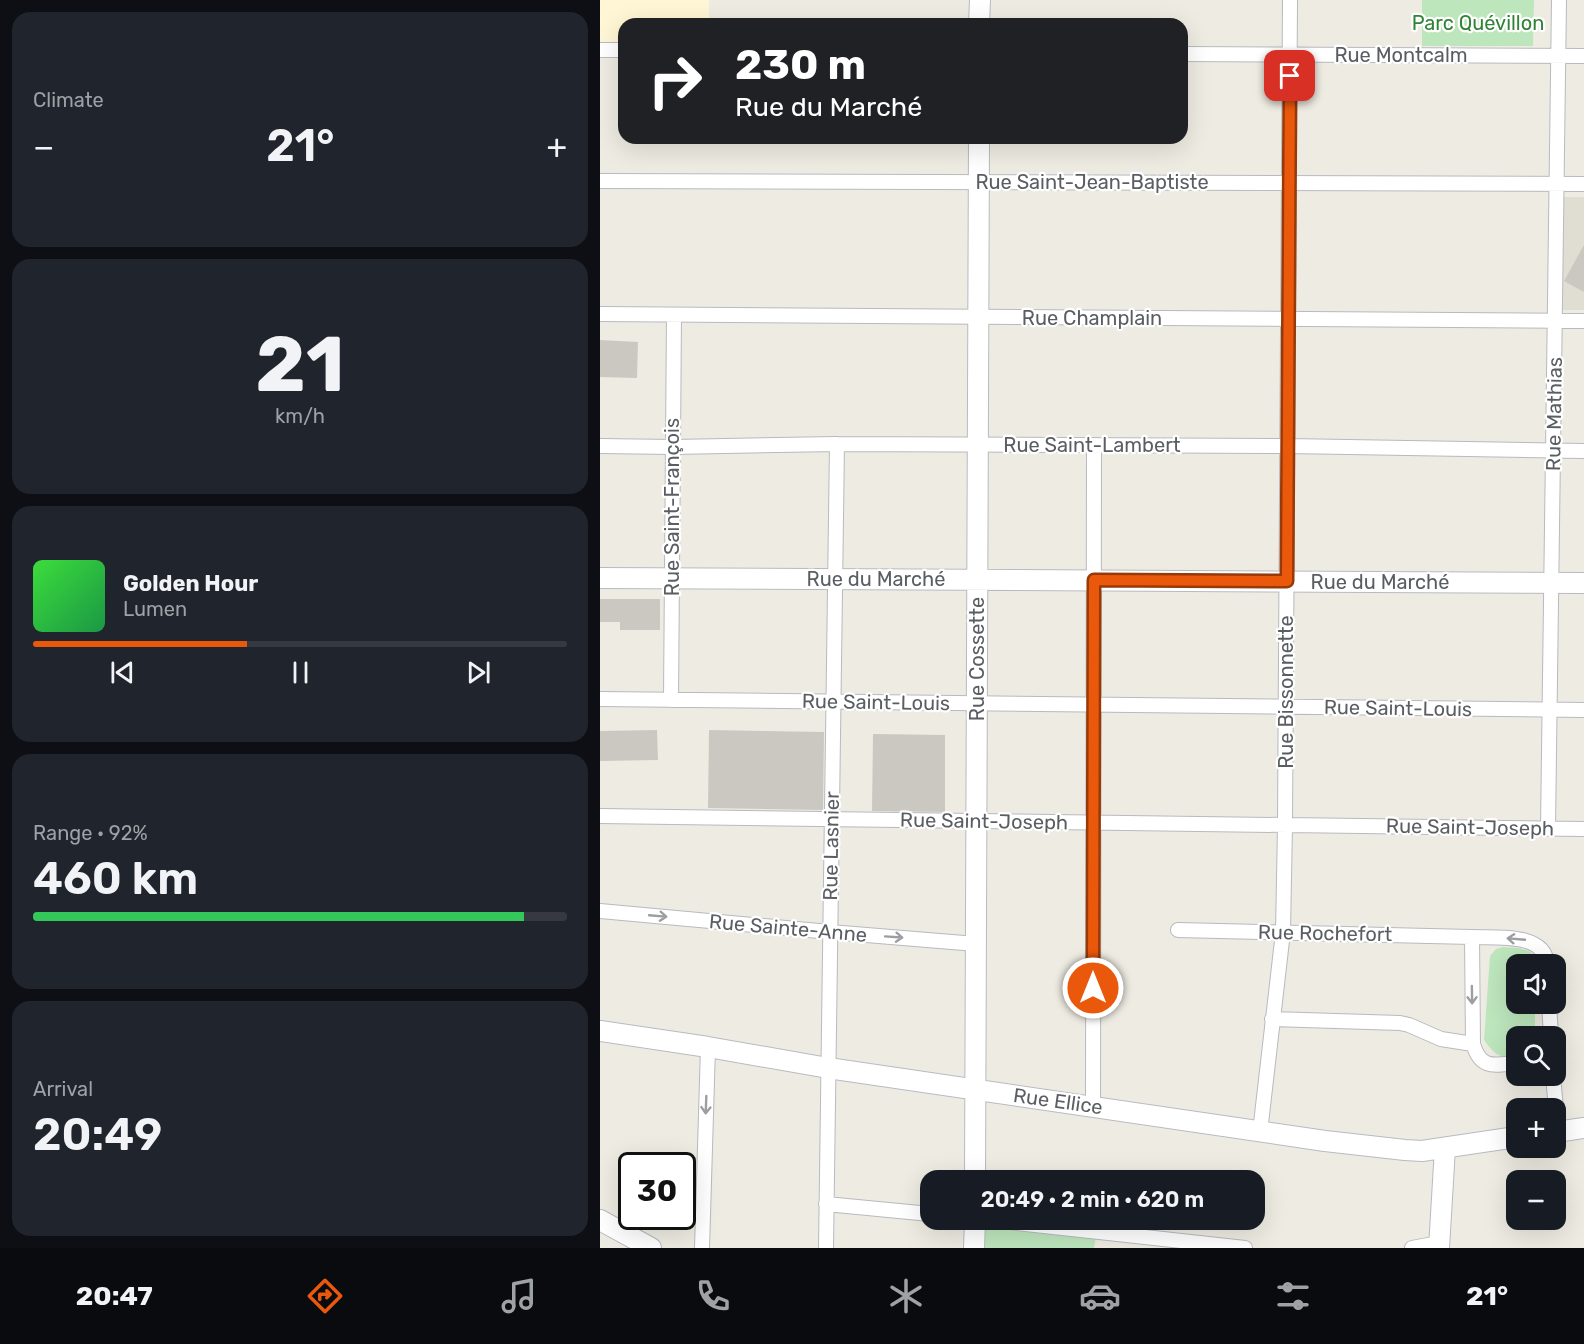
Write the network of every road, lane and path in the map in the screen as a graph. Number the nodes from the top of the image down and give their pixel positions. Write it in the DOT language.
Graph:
graph roads {
  1 [pos="980,0"];
  2 [pos="1290,0"];
  3 [pos="1559,0"];
  4 [pos="980,18"];
  5 [pos="600,50"];
  6 [pos="618,50"];
  7 [pos="1188,54"];
  8 [pos="1290,54"];
  9 [pos="1558,56"];
  10 [pos="1584,56"];
  11 [pos="979,144"];
  12 [pos="600,182"];
  13 [pos="979,182"];
  14 [pos="1289,183"];
  15 [pos="1557,183"];
  16 [pos="1584,184"];
  17 [pos="600,314"];
  18 [pos="674,315"];
  19 [pos="978,317"];
  20 [pos="1288,319"];
  21 [pos="1555,321"];
  22 [pos="1584,321"];
  23 [pos="837,444"];
  24 [pos="978,445"];
  25 [pos="1094,445"];
  26 [pos="600,446"];
  27 [pos="1287,446"];
  28 [pos="673,447"];
  29 [pos="1553,451"];
  30 [pos="1584,451"];
  31 [pos="600,578"];
  32 [pos="672,578"];
  33 [pos="835,579"];
  34 [pos="977,579"];
  35 [pos="1094,580"];
  36 [pos="1287,581"];
  37 [pos="1551,583"];
  38 [pos="1584,583"];
  39 [pos="600,699"];
  40 [pos="671,700"];
  41 [pos="833,702"];
  42 [pos="977,703"];
  43 [pos="1093,704"];
  44 [pos="1286,706"];
  45 [pos="1550,709"];
  46 [pos="1584,710"];
  47 [pos="600,816"];
  48 [pos="832,819"];
  49 [pos="976,821"];
  50 [pos="1093,823"];
  51 [pos="1285,825"];
  52 [pos="1548,828"];
  53 [pos="1584,829"];
  54 [pos="600,910"];
  55 [pos="1178,930"];
  56 [pos="830,932"];
  57 [pos="1283,932"];
  58 [pos="1472,937"];
  59 [pos="976,944"];
  60 [pos="1544,954"];
  61 [pos="1272,1019"];
  62 [pos="600,1031"];
  63 [pos="1473,1044"];
  64 [pos="708,1047"];
  65 [pos="1506,1064"];
  66 [pos="828,1068"];
  67 [pos="975,1089"];
  68 [pos="1093,1106"];
  69 [pos="1584,1128"];
  70 [pos="1566,1131"];
  71 [pos="1260,1132"];
  72 [pos="1506,1139"];
  73 [pos="1445,1148"];
  74 [pos="975,1170"];
  75 [pos="826,1204"];
  76 [pos="920,1213"];
  77 [pos="600,1220"];
  78 [pos="975,1230"];
  79 [pos="1081,1230"];
  80 [pos="1439,1245"];
  81 [pos="651,1248"];
  82 [pos="702,1248"];
  83 [pos="826,1248"];
  84 [pos="974,1248"];
  85 [pos="1245,1248"];
  86 [pos="1412,1248"];
  1 -- 4 [label="street"];
  2 -- 8 [label="street, Rue Bissonnette"];
  3 -- 9 [label="street, Rue Mathias"];
  5 -- 6 [label="street"];
  7 -- 8 [label="street, Rue Montcalm"];
  8 -- 9 [label="street, Rue Montcalm"];
  8 -- 14 [label="street, Rue Bissonnette"];
  9 -- 10 [label="street, Rue Montcalm"];
  9 -- 15 [label="street, Rue Mathias"];
  11 -- 13 [label="street, Rue Cossette"];
  12 -- 13 [label="street, Rue Saint-Jean-Baptiste"];
  13 -- 14 [label="street, Rue Saint-Jean-Baptiste"];
  13 -- 19 [label="street, Rue Cossette"];
  14 -- 15 [label="street, Rue Saint-Jean-Baptiste"];
  14 -- 20 [label="street, Rue Bissonnette"];
  15 -- 16 [label="street, Rue Saint-Jean-Baptiste"];
  15 -- 21 [label="street, Rue Mathias"];
  17 -- 18 [label="street, Rue Champlain"];
  18 -- 19 [label="street, Rue Champlain"];
  18 -- 28 [label="street, Rue Saint-François"];
  19 -- 20 [label="street, Rue Champlain"];
  19 -- 24 [label="street, Rue Cossette"];
  20 -- 21 [label="street, Rue Champlain"];
  20 -- 27 [label="street, Rue Bissonnette"];
  21 -- 22 [label="street, Rue Champlain"];
  21 -- 29 [label="street, Rue Mathias"];
  23 -- 24 [label="street, Rue Saint-Lambert"];
  23 -- 28 [label="street, Rue Saint-Lambert"];
  23 -- 33 [label="street, Rue Lasnier"];
  24 -- 25 [label="street, Rue Saint-Lambert"];
  24 -- 34 [label="street, Rue Cossette"];
  25 -- 27 [label="street, Rue Saint-Lambert"];
  25 -- 35 [label="street"];
  26 -- 28 [label="street, Rue Saint-Lambert"];
  27 -- 29 [label="street, Rue Saint-Lambert"];
  27 -- 36 [label="street, Rue Bissonnette"];
  28 -- 32 [label="street, Rue Saint-François"];
  29 -- 30 [label="street, Rue Saint-Lambert"];
  29 -- 37 [label="street, Rue Mathias"];
  31 -- 32 [label="street, Rue du Marché"];
  32 -- 33 [label="street, Rue du Marché"];
  32 -- 40 [label="street, Rue Saint-François"];
  33 -- 34 [label="street, Rue du Marché"];
  33 -- 41 [label="street, Rue Lasnier"];
  34 -- 35 [label="street, Rue du Marché"];
  34 -- 42 [label="street, Rue Cossette"];
  35 -- 36 [label="street, Rue du Marché"];
  35 -- 43 [label="street"];
  36 -- 37 [label="street, Rue du Marché"];
  36 -- 44 [label="street, Rue Bissonnette"];
  37 -- 38 [label="street, Rue du Marché"];
  37 -- 45 [label="street, Rue Mathias"];
  39 -- 40 [label="street, Rue Saint-Louis"];
  40 -- 41 [label="street, Rue Saint-Louis"];
  41 -- 42 [label="street, Rue Saint-Louis"];
  41 -- 48 [label="street, Rue Lasnier"];
  42 -- 43 [label="street, Rue Saint-Louis"];
  42 -- 49 [label="street, Rue Cossette"];
  43 -- 44 [label="street, Rue Saint-Louis"];
  43 -- 50 [label="street"];
  44 -- 45 [label="street, Rue Saint-Louis"];
  44 -- 51 [label="street, Rue Bissonnette"];
  45 -- 46 [label="street, Rue Saint-Louis"];
  45 -- 52 [label="street, Rue Mathias"];
  47 -- 48 [label="street, Rue Saint-Joseph"];
  48 -- 49 [label="street, Rue Saint-Joseph"];
  48 -- 56 [label="street, Rue Lasnier"];
  49 -- 50 [label="street, Rue Saint-Joseph"];
  49 -- 59 [label="street, Rue Cossette"];
  50 -- 51 [label="street, Rue Saint-Joseph"];
  50 -- 68 [label="street"];
  51 -- 52 [label="street, Rue Saint-Joseph"];
  51 -- 57 [label="street, Rue Bissonnette"];
  52 -- 53 [label="street, Rue Saint-Joseph"];
  54 -- 56 [label="street, Rue Sainte-Anne, one-way"];
  55 -- 57 [label="street, Rue Rochefort"];
  56 -- 59 [label="street, Rue Sainte-Anne, one-way"];
  56 -- 66 [label="street, Rue Lasnier"];
  57 -- 58 [label="street, Rue Rochefort"];
  57 -- 61 [label="street, Rue Bissonnette"];
  60 -- 58 [label="street, Rue Rochefort, one-way"];
  58 -- 63 [label="street, one-way"];
  59 -- 67 [label="street, Rue Cossette"];
  61 -- 63 [label="street"];
  61 -- 71 [label="street, Rue Bissonnette"];
  62 -- 64 [label="street, Rue Ellice"];
  63 -- 65 [label="street"];
  64 -- 66 [label="street, Rue Ellice"];
  64 -- 82 [label="street, one-way"];
  66 -- 67 [label="street, Rue Ellice"];
  66 -- 75 [label="street, Rue Lasnier"];
  67 -- 68 [label="street, Rue Ellice"];
  67 -- 74 [label="street, Rue Cossette"];
  68 -- 71 [label="street, Rue Ellice"];
  69 -- 70 [label="street"];
  71 -- 73 [label="street, Rue Ellice"];
  72 -- 73 [label="street, Rue Ellice"];
  73 -- 80 [label="street"];
  75 -- 76 [label="street"];
  75 -- 83 [label="street, Rue Lasnier"];
  77 -- 81 [label="street"];
  78 -- 84 [label="street"];
  79 -- 85 [label="street"];
  80 -- 86 [label="street"];
}
